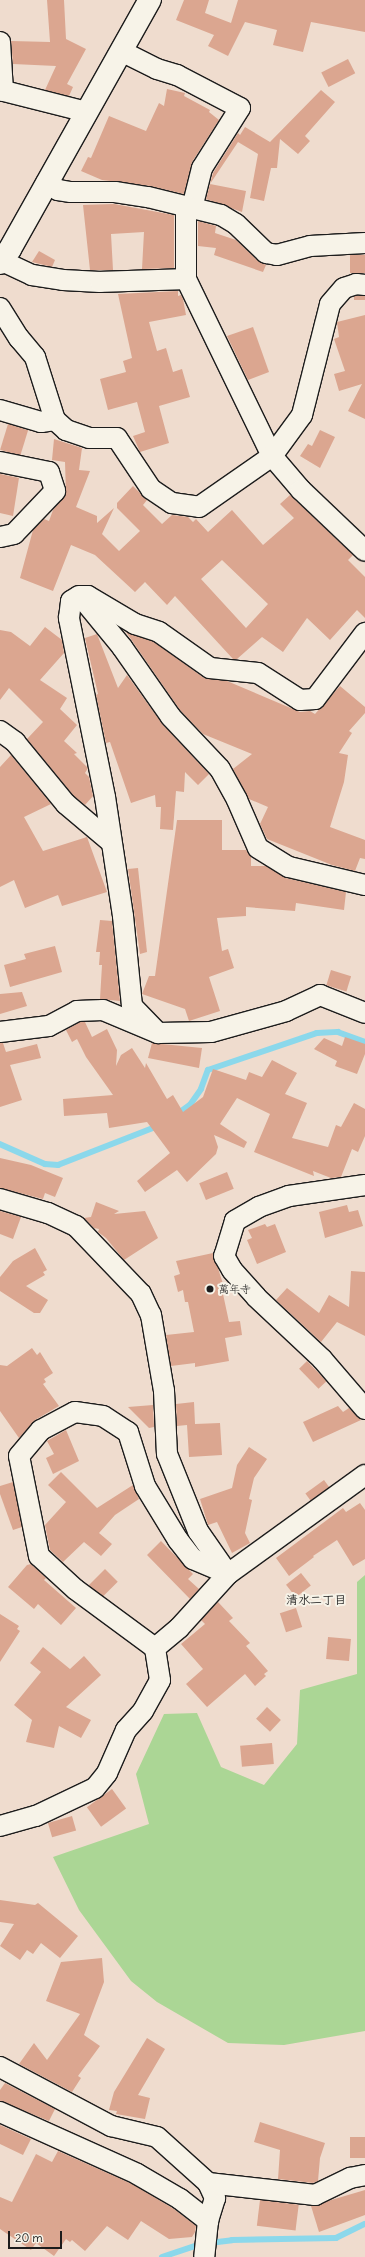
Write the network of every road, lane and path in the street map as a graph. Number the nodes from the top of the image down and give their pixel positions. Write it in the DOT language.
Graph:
graph roads {
  1 [pos="150,0"];
  2 [pos="0,42"];
  3 [pos="121,51"];
  4 [pos="2,90"];
  5 [pos="87,112"];
  6 [pos="46,184"];
  7 [pos="189,207"];
  8 [pos="365,243"];
  9 [pos="1,262"];
  10 [pos="186,280"];
  11 [pos="365,285"];
  12 [pos="0,308"];
  13 [pos="0,410"];
  14 [pos="55,420"];
  15 [pos="272,456"];
  16 [pos="0,462"];
  17 [pos="0,537"];
  18 [pos="365,550"];
  19 [pos="79,596"];
  20 [pos="365,634"];
  21 [pos="0,731"];
  22 [pos="111,842"];
  23 [pos="365,884"];
  24 [pos="365,1013"];
  25 [pos="0,1032"];
  26 [pos="158,1033"];
  27 [pos="365,1185"];
  28 [pos="0,1199"];
  29 [pos="365,1409"];
  30 [pos="365,1475"];
  31 [pos="228,1574"];
  32 [pos="155,1648"];
  33 [pos="0,1826"];
  34 [pos="0,2067"];
  35 [pos="0,2112"];
  36 [pos="365,2175"];
  37 [pos="208,2182"];
  38 [pos="343,2184"];
  39 [pos="365,2185"];
  40 [pos="208,2221"];
  41 [pos="204,2257"];
  1 -- 3 [label="street"];
  2 -- 4 [label="street"];
  3 -- 5 [label="street"];
  3 -- 7 [label="street"];
  4 -- 5 [label="street"];
  5 -- 6 [label="street"];
  6 -- 7 [label="street"];
  6 -- 9 [label="street"];
  7 -- 8 [label="street"];
  7 -- 10 [label="street"];
  9 -- 10 [label="street"];
  10 -- 15 [label="street"];
  11 -- 15 [label="street"];
  12 -- 14 [label="street"];
  13 -- 14 [label="street"];
  14 -- 15 [label="street"];
  15 -- 18 [label="street"];
  16 -- 17 [label="street"];
  19 -- 20 [label="street"];
  19 -- 22 [label="street"];
  19 -- 23 [label="street"];
  21 -- 22 [label="street"];
  22 -- 26 [label="street"];
  24 -- 26 [label="street"];
  25 -- 26 [label="street"];
  27 -- 29 [label="street"];
  28 -- 31 [label="street"];
  30 -- 31 [label="street"];
  31 -- 32 [label="street"];
  31 -- 32 [label="street"];
  32 -- 33 [label="street"];
  34 -- 37 [label="street"];
  35 -- 40 [label="street"];
  36 -- 38 [label="street"];
  37 -- 38 [label="street"];
  37 -- 40 [label="street"];
  38 -- 39 [label="street"];
  40 -- 41 [label="street"];
}
